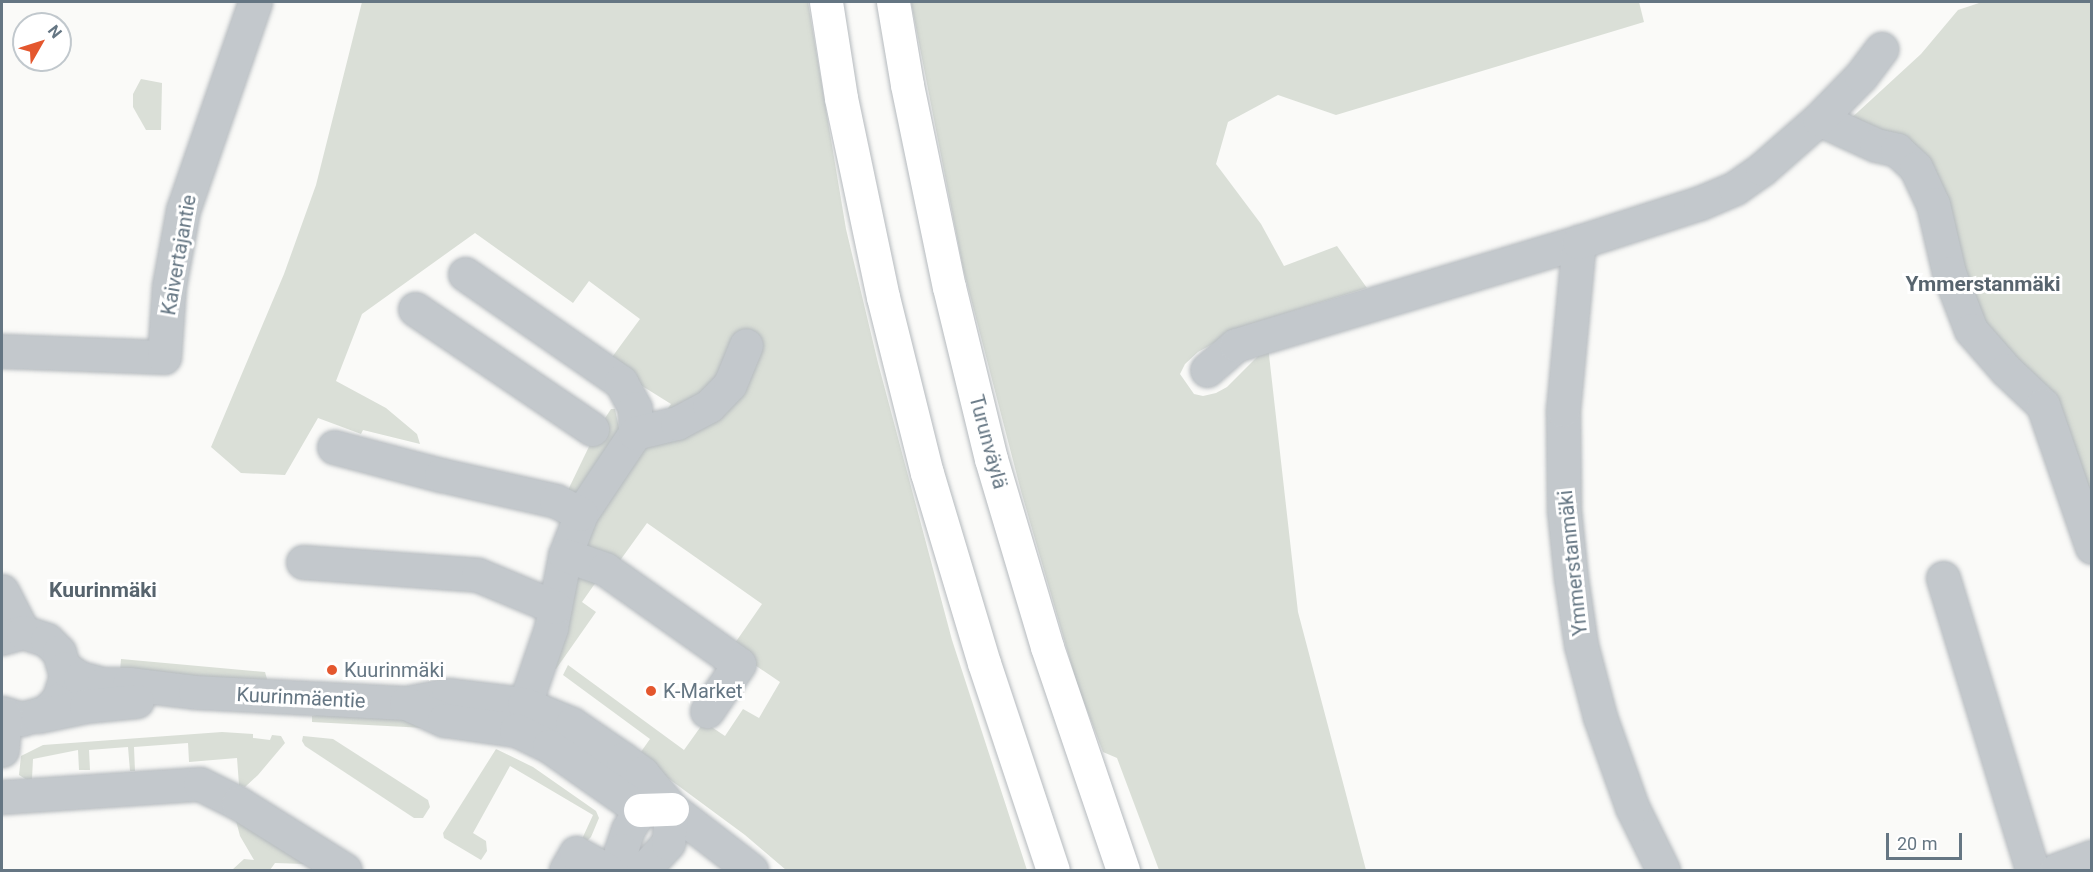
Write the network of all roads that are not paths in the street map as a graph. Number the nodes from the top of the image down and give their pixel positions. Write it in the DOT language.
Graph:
graph roads {
  1 [pos="255,2"];
  2 [pos="826,2"];
  3 [pos="893,2"];
  4 [pos="1881,49"];
  5 [pos="1819,119"];
  6 [pos="1579,242"];
  7 [pos="465,274"];
  8 [pos="415,309"];
  9 [pos="746,345"];
  10 [pos="2,351"];
  11 [pos="1208,370"];
  12 [pos="592,429"];
  13 [pos="635,433"];
  14 [pos="334,447"];
  15 [pos="581,514"];
  16 [pos="2091,547"];
  17 [pos="565,555"];
  18 [pos="303,562"];
  19 [pos="1943,578"];
  20 [pos="2,591"];
  21 [pos="555,607"];
  22 [pos="12,635"];
  23 [pos="65,668"];
  24 [pos="195,692"];
  25 [pos="707,711"];
  26 [pos="3,714"];
  27 [pos="38,716"];
  28 [pos="520,717"];
  29 [pos="2,750"];
  30 [pos="2,797"];
  31 [pos="672,809"];
  32 [pos="640,810"];
  33 [pos="2091,857"];
  34 [pos="326,868"];
  35 [pos="566,870"];
  36 [pos="607,870"];
  37 [pos="622,870"];
  38 [pos="643,870"];
  39 [pos="751,870"];
  40 [pos="1053,870"];
  41 [pos="1124,870"];
  42 [pos="1663,870"];
  43 [pos="2032,870"];
  44 [pos="2056,870"];
  1 -- 10 [label="street, Kaivertajantie"];
  2 -- 40 [label="main road"];
  3 -- 41 [label="main road, Turunväylä"];
  4 -- 5 [label="street"];
  5 -- 6 [label="street"];
  5 -- 16 [label="street"];
  6 -- 11 [label="street"];
  6 -- 42 [label="street, Ymmerstanmäki"];
  7 -- 13 [label="street"];
  8 -- 12 [label="street"];
  9 -- 13 [label="street"];
  13 -- 15 [label="street"];
  14 -- 15 [label="street"];
  15 -- 17 [label="street"];
  17 -- 21 [label="street"];
  17 -- 25 [label="street"];
  18 -- 21 [label="street"];
  19 -- 43 [label="street"];
  20 -- 22 [label="street"];
  21 -- 28 [label="street"];
  22 -- 23 [label="street"];
  23 -- 24 [label="street, Kuurinmäentie"];
  23 -- 27 [label="street"];
  24 -- 27 [label="street, Kuurinmäentie"];
  24 -- 28 [label="street, Kuurinmäentie"];
  26 -- 27 [label="street, Kuurinmäentie"];
  26 -- 29 [label="street"];
  28 -- 31 [label="street, Kuurinmäentie"];
  28 -- 32 [label="street, Kuurinmäentie"];
  30 -- 34 [label="street"];
  31 -- 32 [label="main road"];
  31 -- 38 [label="street"];
  31 -- 39 [label="street, Kuurinmäentie"];
  32 -- 37 [label="street"];
  33 -- 44 [label="street"];
  35 -- 36 [label="street"];
}
